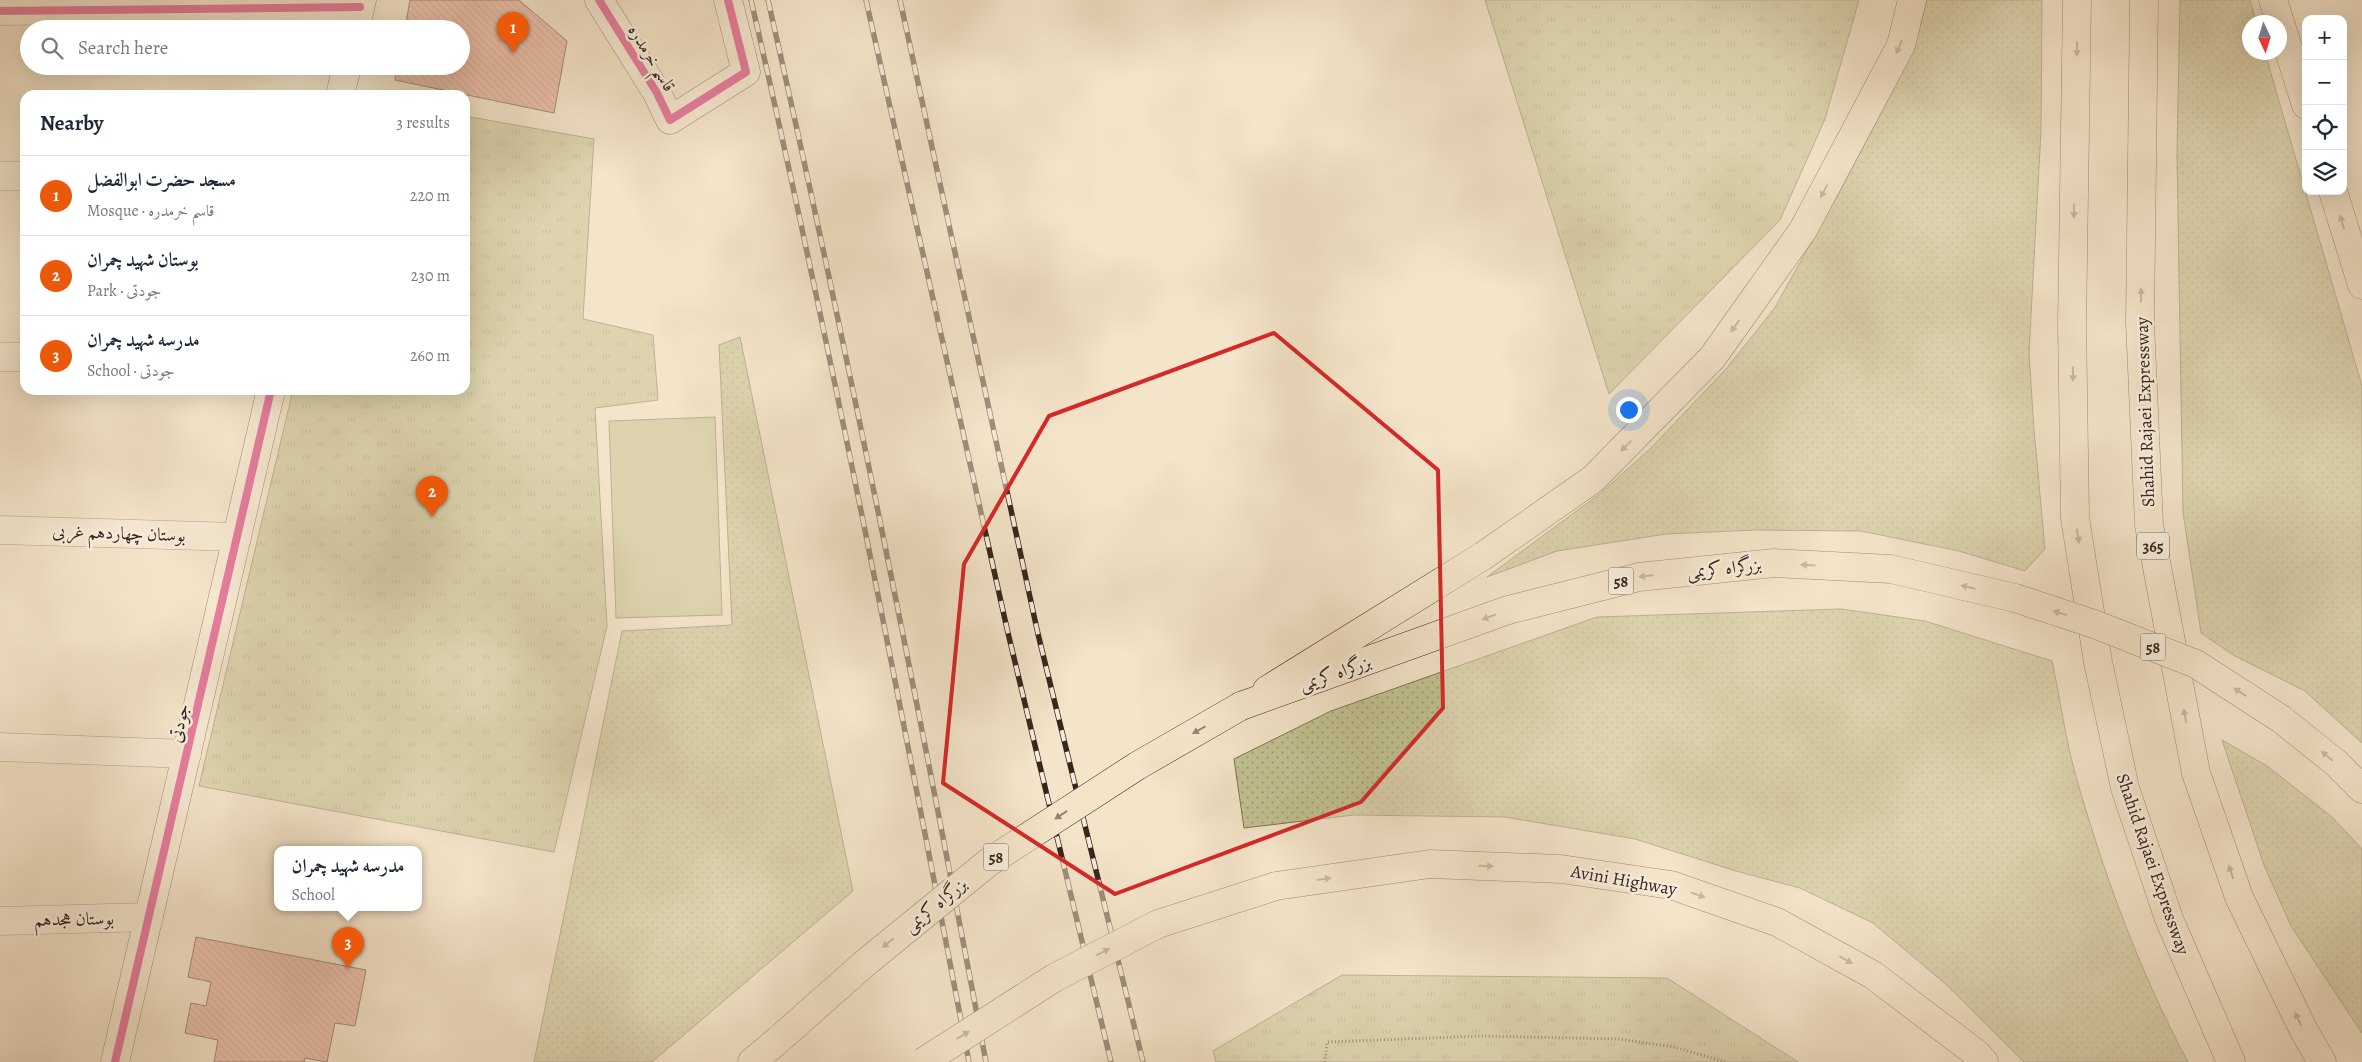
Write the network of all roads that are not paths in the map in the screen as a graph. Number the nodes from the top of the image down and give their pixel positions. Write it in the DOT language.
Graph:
graph roads {
  1 [pos="599,0"];
  2 [pos="728,0"];
  3 [pos="1912,0"];
  4 [pos="2077,0"];
  5 [pos="2144,0"];
  6 [pos="2273,0"];
  7 [pos="0,11"];
  8 [pos="359,12"];
  9 [pos="344,75"];
  10 [pos="341,90"];
  11 [pos="2302,92"];
  12 [pos="0,176"];
  13 [pos="20,176"];
  14 [pos="2334,195"];
  15 [pos="2362,285"];
  16 [pos="0,357"];
  17 [pos="20,357"];
  18 [pos="271,395"];
  19 [pos="0,530"];
  20 [pos="237,537"];
  21 [pos="1241,706"];
  22 [pos="0,747"];
  23 [pos="187,754"];
  24 [pos="2362,789"];
  25 [pos="149,917"];
  26 [pos="0,921"];
  27 [pos="768,1052"];
  28 [pos="115,1062"];
  29 [pos="752,1062"];
  30 [pos="923,1062"];
  31 [pos="1984,1062"];
  32 [pos="2231,1062"];
  33 [pos="2322,1062"];
  1 -- 2 [label="street, قاسم خرمدره"];
  3 -- 21 [label="main road, one-way"];
  4 -- 32 [label="main road, Shahid Rajaei Expressway, one-way"];
  33 -- 5 [label="main road, Shahid Rajaei Expressway / 365, one-way"];
  6 -- 11 [label="main road"];
  7 -- 8 [label="street"];
  9 -- 10 [label="street"];
  12 -- 13 [label="street"];
  15 -- 14 [label="main road, one-way"];
  16 -- 17 [label="street"];
  18 -- 20 [label="street, جودتی"];
  19 -- 20 [label="street, بوستان چهاردهم غربی"];
  20 -- 23 [label="street, جودتی"];
  24 -- 21 [label="main road, بزرگراه کریمی / 58, one-way, bridge"];
  21 -- 27 [label="main road, بزرگراه کریمی / 58, one-way, bridge"];
  22 -- 23 [label="street"];
  23 -- 25 [label="street, جودتی"];
  25 -- 26 [label="street, بوستان هجدهم"];
  25 -- 28 [label="street, جودتی"];
  27 -- 29 [label="main road, بزرگراه کریمی"];
  30 -- 31 [label="main road, Avini Highway, one-way, bridge"];
}
